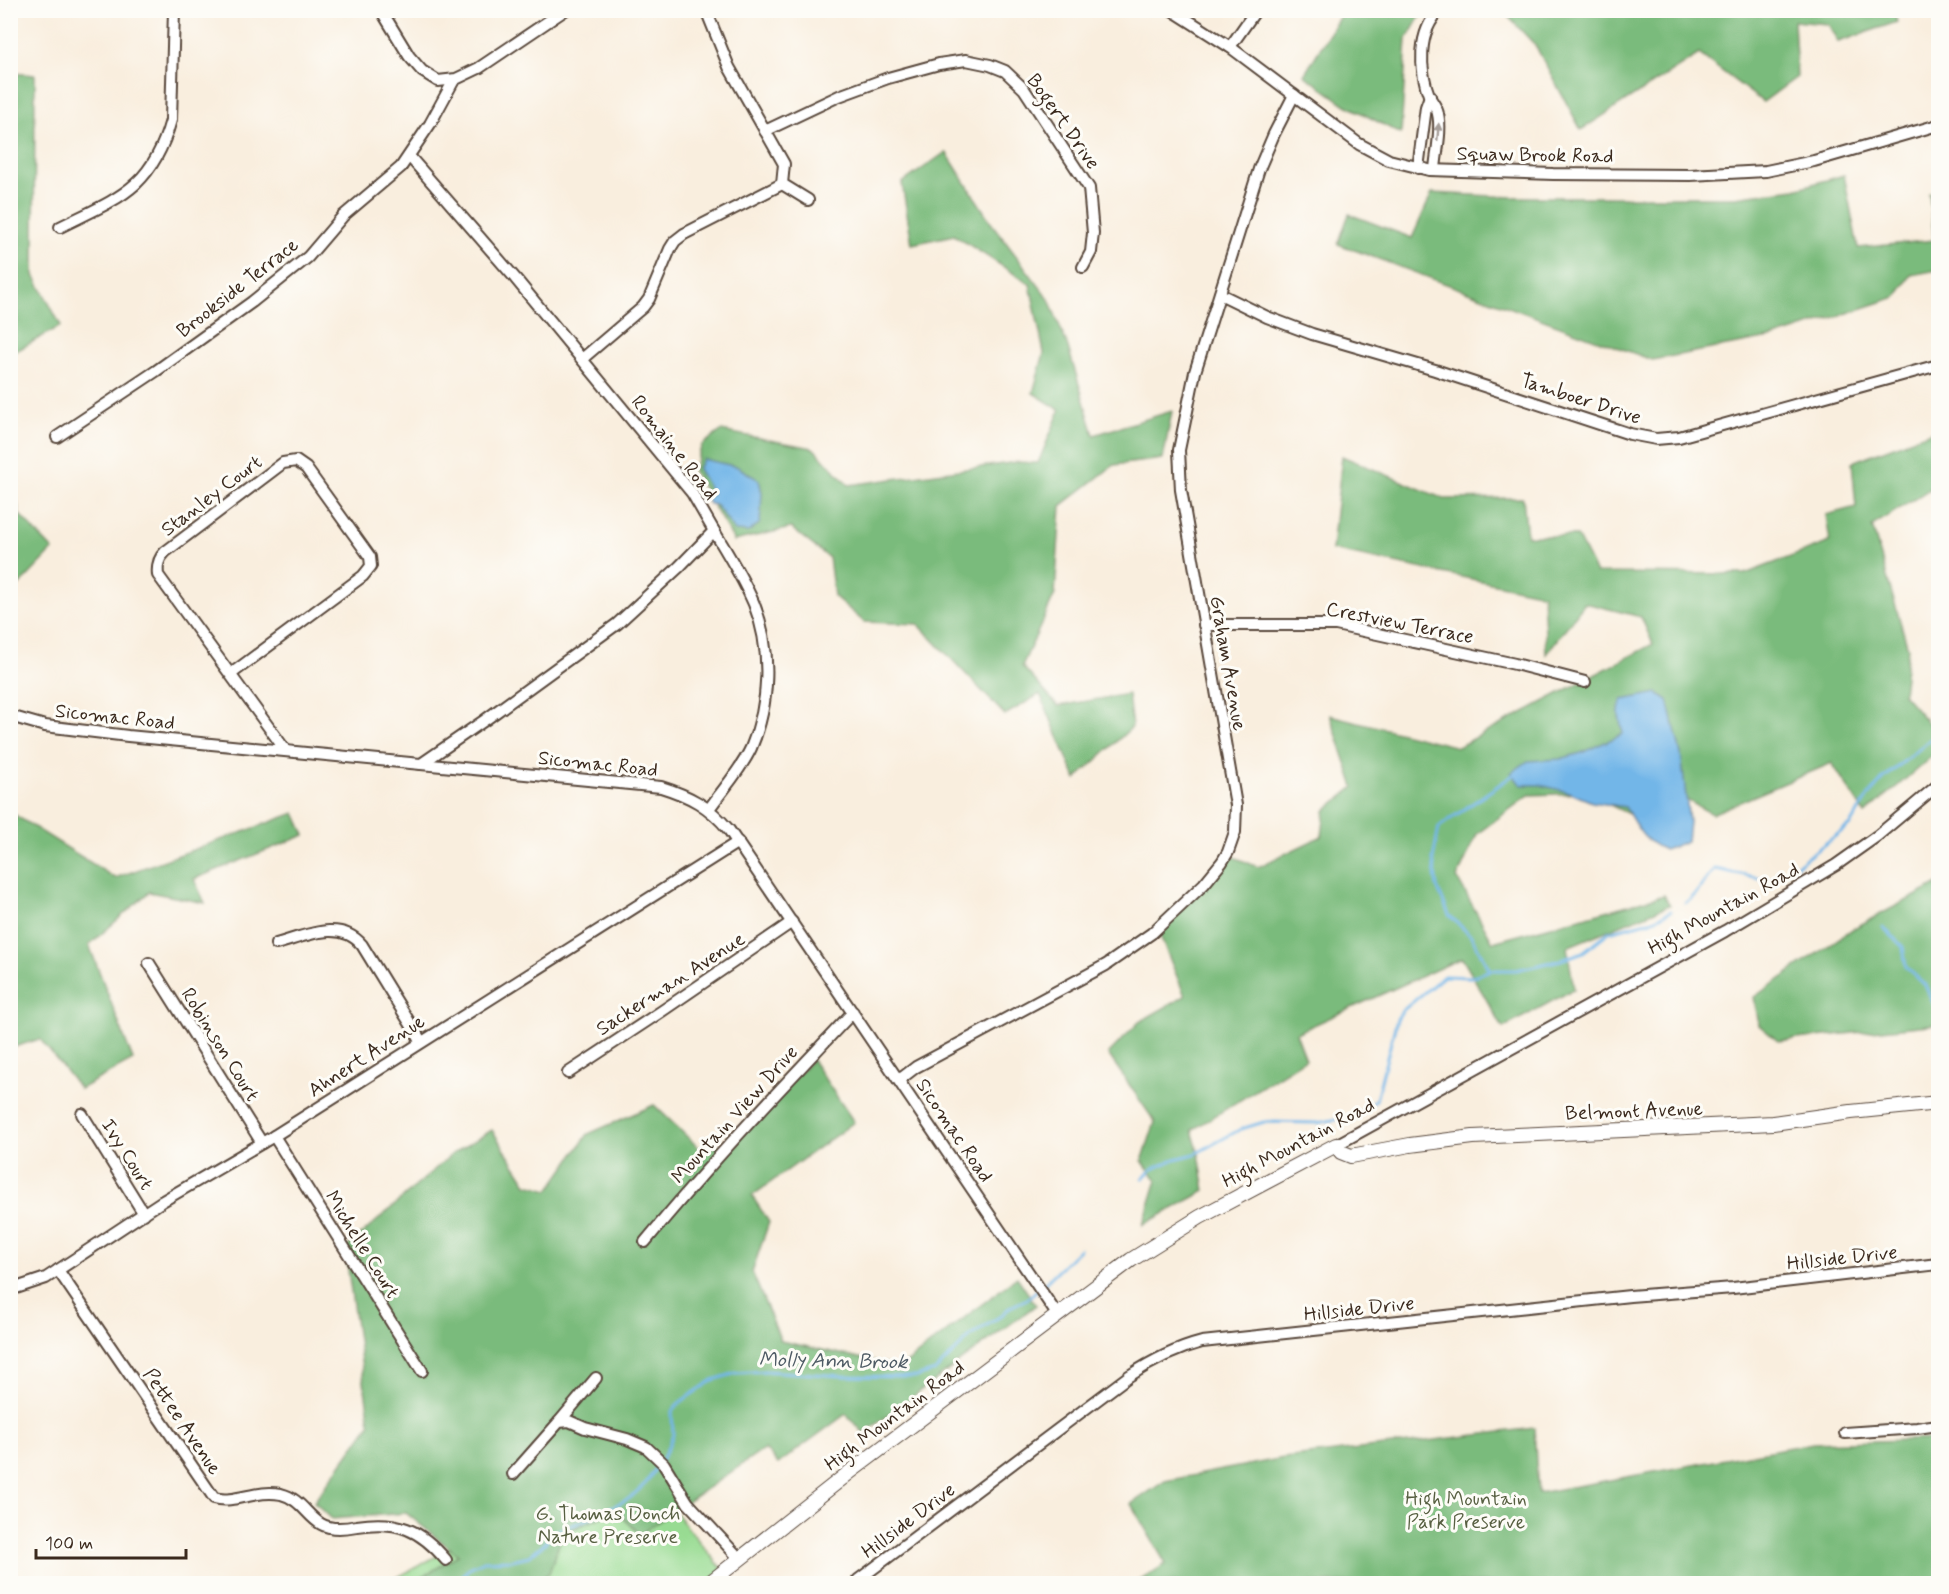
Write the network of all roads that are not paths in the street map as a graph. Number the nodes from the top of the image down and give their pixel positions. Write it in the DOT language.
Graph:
graph roads {
  1 [pos="174,10"];
  2 [pos="381,10"];
  3 [pos="565,10"];
  4 [pos="706,10"];
  5 [pos="1172,10"];
  6 [pos="1256,10"];
  7 [pos="1440,10"];
  8 [pos="1230,47"];
  9 [pos="454,80"];
  10 [pos="1294,95"];
  11 [pos="1430,96"];
  12 [pos="1938,125"];
  13 [pos="765,131"];
  14 [pos="409,156"];
  15 [pos="1418,168"];
  16 [pos="1435,170"];
  17 [pos="782,184"];
  18 [pos="808,200"];
  19 [pos="60,227"];
  20 [pos="1083,267"];
  21 [pos="1220,294"];
  22 [pos="582,359"];
  23 [pos="1938,365"];
  24 [pos="57,437"];
  25 [pos="714,531"];
  26 [pos="1204,624"];
  27 [pos="231,674"];
  28 [pos="1585,682"];
  29 [pos="10,716"];
  30 [pos="286,751"];
  31 [pos="421,764"];
  32 [pos="1938,785"];
  33 [pos="709,809"];
  34 [pos="738,842"];
  35 [pos="792,922"];
  36 [pos="276,944"];
  37 [pos="149,963"];
  38 [pos="853,1012"];
  39 [pos="421,1041"];
  40 [pos="568,1073"];
  41 [pos="899,1080"];
  42 [pos="1938,1103"];
  43 [pos="82,1114"];
  44 [pos="274,1136"];
  45 [pos="262,1143"];
  46 [pos="1336,1145"];
  47 [pos="144,1214"];
  48 [pos="645,1242"];
  49 [pos="1938,1264"];
  50 [pos="58,1270"];
  51 [pos="10,1290"];
  52 [pos="1058,1316"];
  53 [pos="422,1371"];
  54 [pos="596,1378"];
  55 [pos="559,1422"];
  56 [pos="1938,1425"];
  57 [pos="1845,1432"];
  58 [pos="513,1474"];
  59 [pos="739,1558"];
  60 [pos="446,1560"];
  61 [pos="858,1581"];
  62 [pos="708,1584"];
  1 -- 19 [label="street"];
  2 -- 9 [label="street"];
  3 -- 9 [label="street"];
  4 -- 13 [label="street"];
  5 -- 8 [label="street, Squaw Brook Road"];
  6 -- 8 [label="street"];
  7 -- 11 [label="street"];
  8 -- 10 [label="street, Squaw Brook Road"];
  9 -- 14 [label="street, Brookside Terrace"];
  10 -- 15 [label="street, Squaw Brook Road"];
  10 -- 21 [label="street, Graham Avenue"];
  11 -- 15 [label="street"];
  16 -- 11 [label="street, one-way"];
  12 -- 16 [label="street, Squaw Brook Road"];
  13 -- 17 [label="street"];
  13 -- 20 [label="street, Bogert Drive"];
  14 -- 22 [label="street, Romaine Road"];
  14 -- 24 [label="street, Brookside Terrace"];
  15 -- 16 [label="street, Squaw Brook Road"];
  17 -- 18 [label="street"];
  17 -- 22 [label="street"];
  21 -- 23 [label="street, Tamboer Drive"];
  21 -- 26 [label="street, Graham Avenue"];
  22 -- 25 [label="street, Romaine Road"];
  25 -- 31 [label="street, Romaine Road"];
  25 -- 33 [label="street"];
  26 -- 28 [label="street, Crestview Terrace"];
  26 -- 41 [label="street, Graham Avenue"];
  27 -- 27 [label="street, Stanley Court"];
  27 -- 30 [label="street, Stanley Court"];
  29 -- 30 [label="street, Sicomac Road"];
  30 -- 31 [label="street, Sicomac Road"];
  31 -- 33 [label="street, Sicomac Road"];
  32 -- 46 [label="street, High Mountain Road"];
  33 -- 34 [label="street, Sicomac Road"];
  34 -- 35 [label="street, Sicomac Road"];
  34 -- 39 [label="street, Ahnert Avenue"];
  35 -- 38 [label="street, Sicomac Road"];
  35 -- 40 [label="street, Sackerman Avenue"];
  36 -- 39 [label="street"];
  37 -- 45 [label="street, Robinson Court"];
  38 -- 41 [label="street, Sicomac Road"];
  38 -- 48 [label="street, Mountain View Drive"];
  39 -- 44 [label="street, Ahnert Avenue"];
  41 -- 52 [label="street, Sicomac Road"];
  42 -- 46 [label="main road, Belmont Avenue"];
  43 -- 47 [label="street, Ivy Court"];
  44 -- 45 [label="street, Ahnert Avenue"];
  44 -- 53 [label="street, Michelle Court"];
  45 -- 47 [label="street, Ahnert Avenue"];
  46 -- 52 [label="main road, High Mountain Road"];
  47 -- 50 [label="street, Ahnert Avenue"];
  49 -- 61 [label="street, Hillside Drive"];
  50 -- 51 [label="street, Ahnert Avenue"];
  50 -- 60 [label="street, Pettee Avenue"];
  52 -- 59 [label="main road, High Mountain Road"];
  54 -- 55 [label="street"];
  55 -- 58 [label="street"];
  55 -- 59 [label="street"];
  56 -- 57 [label="street"];
  59 -- 62 [label="main road, High Mountain Road"];
}
